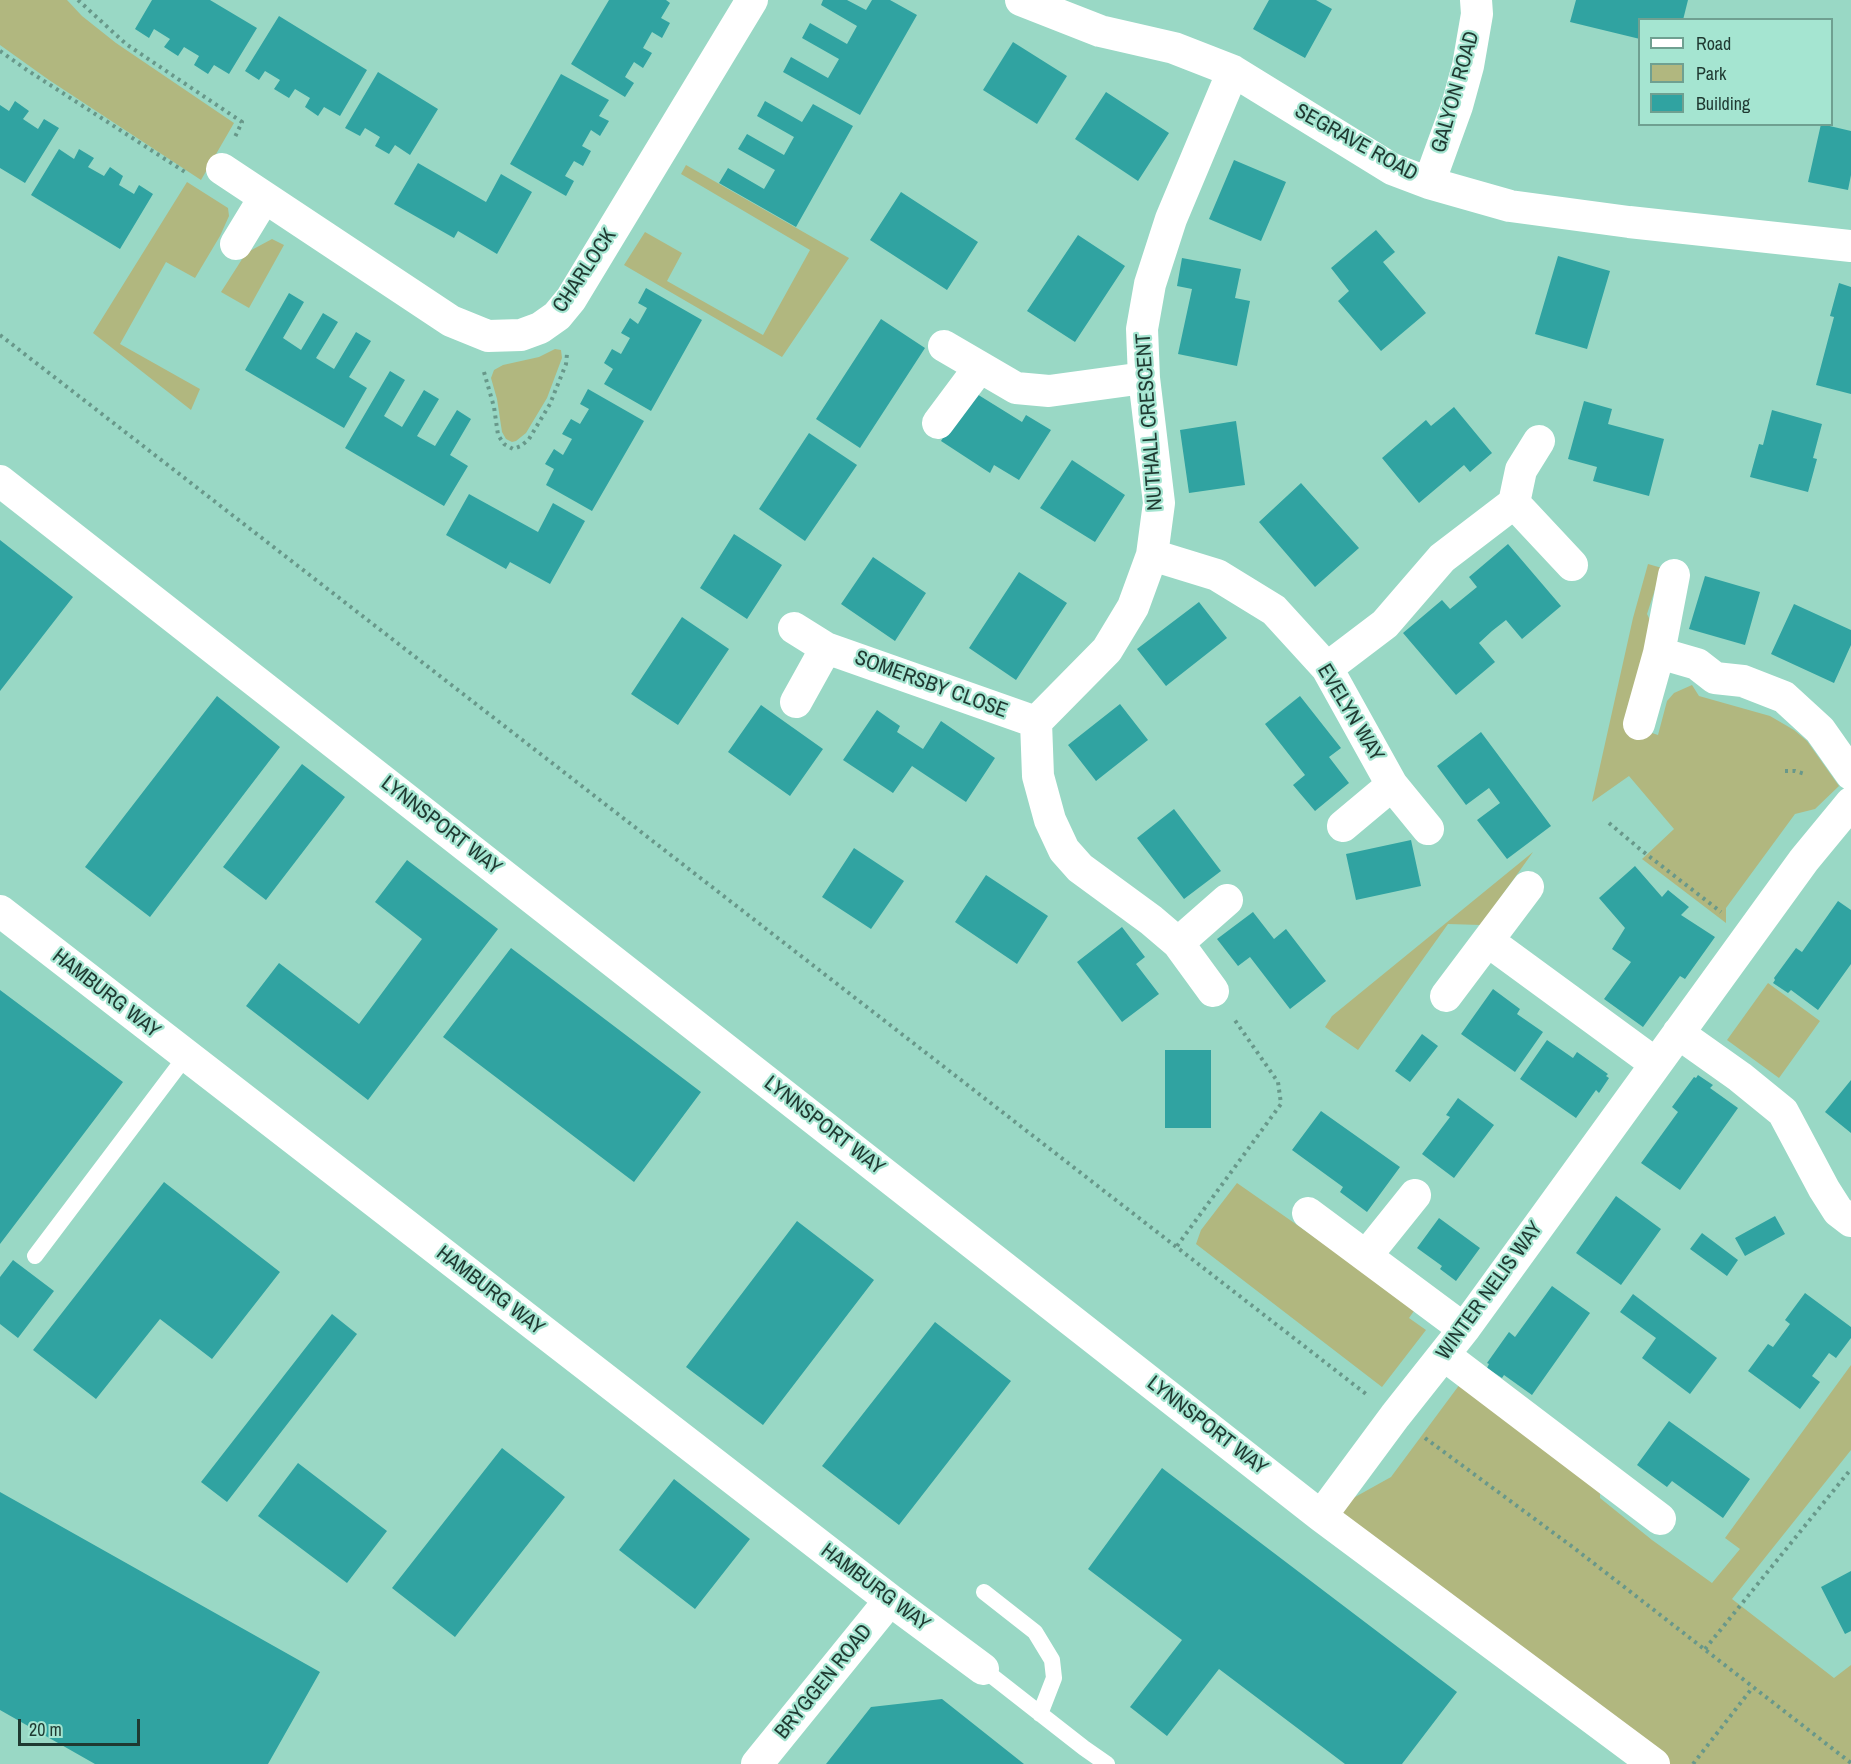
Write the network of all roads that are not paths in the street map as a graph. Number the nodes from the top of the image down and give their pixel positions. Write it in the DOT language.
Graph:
graph roads {
  1 [pos="752,0"];
  2 [pos="1021,0"];
  3 [pos="1476,0"];
  4 [pos="1233,71"];
  5 [pos="222,169"];
  6 [pos="1429,183"];
  7 [pos="264,198"];
  8 [pos="236,244"];
  9 [pos="1851,246"];
  10 [pos="944,346"];
  11 [pos="979,368"];
  12 [pos="1144,378"];
  13 [pos="939,423"];
  14 [pos="1539,441"];
  15 [pos="0,481"];
  16 [pos="1514,503"];
  17 [pos="1152,555"];
  18 [pos="1572,565"];
  19 [pos="1674,575"];
  20 [pos="794,628"];
  21 [pos="826,648"];
  22 [pos="1659,653"];
  23 [pos="1327,668"];
  24 [pos="796,702"];
  25 [pos="1036,722"];
  26 [pos="1639,724"];
  27 [pos="1851,774"];
  28 [pos="1392,785"];
  29 [pos="1851,803"];
  30 [pos="1343,826"];
  31 [pos="1428,829"];
  32 [pos="1528,887"];
  33 [pos="1227,900"];
  34 [pos="0,911"];
  35 [pos="1488,941"];
  36 [pos="1178,943"];
  37 [pos="1213,991"];
  38 [pos="1446,996"];
  39 [pos="1678,1033"];
  40 [pos="186,1056"];
  41 [pos="1656,1064"];
  42 [pos="1415,1195"];
  43 [pos="1308,1213"];
  44 [pos="1851,1221"];
  45 [pos="35,1256"];
  46 [pos="1366,1256"];
  47 [pos="1464,1329"];
  48 [pos="1444,1355"];
  49 [pos="1321,1516"];
  50 [pos="1660,1519"];
  51 [pos="984,1592"];
  52 [pos="890,1600"];
  53 [pos="983,1669"];
  54 [pos="1040,1714"];
  55 [pos="758,1764"];
  56 [pos="1107,1764"];
  57 [pos="1654,1764"];
  1 -- 7 [label="street, CHARLOCK"];
  2 -- 4 [label="street, SEGRAVE ROAD"];
  3 -- 6 [label="street, GALYON ROAD"];
  4 -- 6 [label="street, SEGRAVE ROAD"];
  4 -- 12 [label="street, NUTHALL CRESCENT"];
  5 -- 7 [label="street, CHARLOCK"];
  6 -- 9 [label="street, SEGRAVE ROAD"];
  7 -- 8 [label="street"];
  10 -- 11 [label="street"];
  11 -- 12 [label="street"];
  11 -- 13 [label="street"];
  12 -- 17 [label="street, NUTHALL CRESCENT"];
  14 -- 16 [label="street"];
  15 -- 49 [label="street, LYNNSPORT WAY"];
  16 -- 18 [label="street"];
  16 -- 23 [label="street"];
  17 -- 23 [label="street, EVELYN WAY"];
  17 -- 25 [label="street, NUTHALL CRESCENT"];
  19 -- 22 [label="street"];
  20 -- 21 [label="street, SOMERSBY CLOSE"];
  21 -- 24 [label="street, SOMERSBY CLOSE"];
  21 -- 25 [label="street, SOMERSBY CLOSE"];
  22 -- 26 [label="street"];
  22 -- 27 [label="street"];
  23 -- 28 [label="street, EVELYN WAY"];
  25 -- 36 [label="street"];
  28 -- 30 [label="street, EVELYN WAY"];
  28 -- 31 [label="street, EVELYN WAY"];
  29 -- 39 [label="street, WINTER NELIS WAY"];
  32 -- 35 [label="street"];
  33 -- 36 [label="street"];
  34 -- 40 [label="street, HAMBURG WAY"];
  35 -- 38 [label="street"];
  35 -- 41 [label="street"];
  36 -- 37 [label="street"];
  39 -- 41 [label="street, WINTER NELIS WAY"];
  39 -- 44 [label="street"];
  40 -- 45 [label="lane"];
  40 -- 52 [label="street, HAMBURG WAY"];
  41 -- 47 [label="street, WINTER NELIS WAY"];
  42 -- 46 [label="street"];
  43 -- 46 [label="street"];
  46 -- 47 [label="street"];
  47 -- 48 [label="street, WINTER NELIS WAY"];
  48 -- 49 [label="street, WINTER NELIS WAY"];
  48 -- 50 [label="street"];
  49 -- 57 [label="street, LYNNSPORT WAY"];
  51 -- 54 [label="lane"];
  52 -- 53 [label="street, HAMBURG WAY"];
  52 -- 55 [label="street, BRYGGEN ROAD"];
  53 -- 54 [label="lane"];
  54 -- 56 [label="lane"];
}
